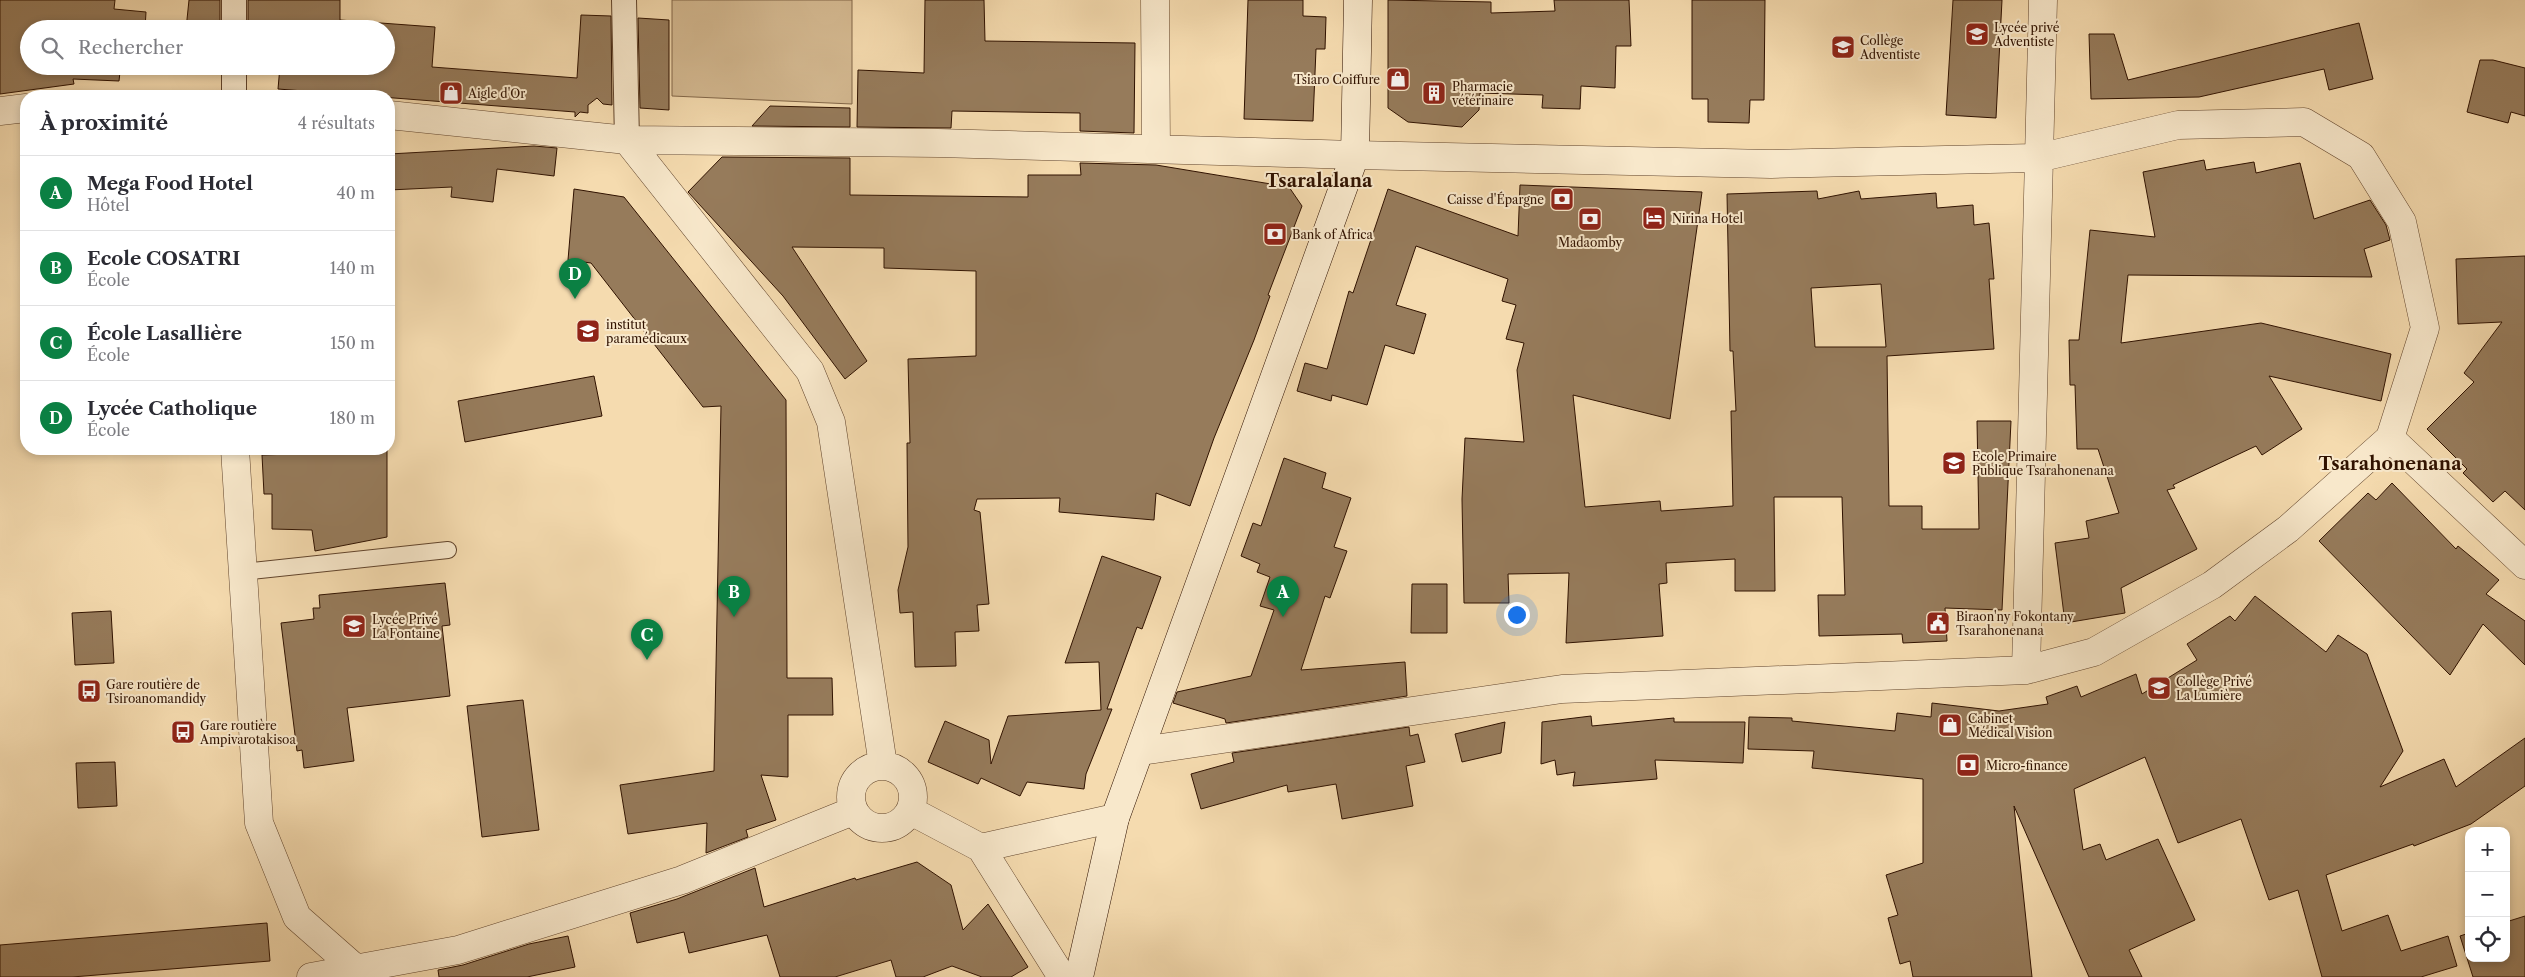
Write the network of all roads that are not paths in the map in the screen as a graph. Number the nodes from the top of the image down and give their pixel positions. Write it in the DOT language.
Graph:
graph roads {
  1 [pos="234,0"];
  2 [pos="624,0"];
  3 [pos="1155,0"];
  4 [pos="1358,0"];
  5 [pos="2043,0"];
  6 [pos="234,20"];
  7 [pos="234,75"];
  8 [pos="234,90"];
  9 [pos="20,109"];
  10 [pos="0,111"];
  11 [pos="395,116"];
  12 [pos="627,140"];
  13 [pos="1156,149"];
  14 [pos="1355,155"];
  15 [pos="2038,158"];
  16 [pos="2390,438"];
  17 [pos="234,455"];
  18 [pos="448,550"];
  19 [pos="2525,565"];
  20 [pos="242,572"];
  21 [pos="2026,670"];
  22 [pos="1141,751"];
  23 [pos="883,765"];
  24 [pos="852,811"];
  25 [pos="911,811"];
  26 [pos="1115,818"];
  27 [pos="981,848"];
  28 [pos="355,968"];
  29 [pos="311,977"];
  30 [pos="1062,977"];
  31 [pos="1079,977"];
  1 -- 6 [label="street"];
  2 -- 12 [label="street"];
  3 -- 13 [label="street"];
  4 -- 14 [label="street"];
  5 -- 15 [label="street"];
  7 -- 8 [label="street"];
  9 -- 10 [label="street"];
  11 -- 12 [label="street"];
  12 -- 13 [label="street"];
  12 -- 23 [label="street"];
  13 -- 14 [label="street"];
  14 -- 15 [label="street"];
  14 -- 22 [label="street"];
  15 -- 16 [label="street"];
  15 -- 21 [label="street"];
  16 -- 19 [label="street"];
  16 -- 21 [label="street"];
  17 -- 20 [label="street"];
  18 -- 20 [label="lane"];
  20 -- 28 [label="street"];
  21 -- 22 [label="street"];
  22 -- 26 [label="street"];
  23 -- 24 [label="street"];
  23 -- 25 [label="street"];
  24 -- 25 [label="street"];
  24 -- 28 [label="street"];
  25 -- 27 [label="street"];
  26 -- 27 [label="street"];
  26 -- 31 [label="street"];
  27 -- 30 [label="street"];
  28 -- 29 [label="street"];
}
